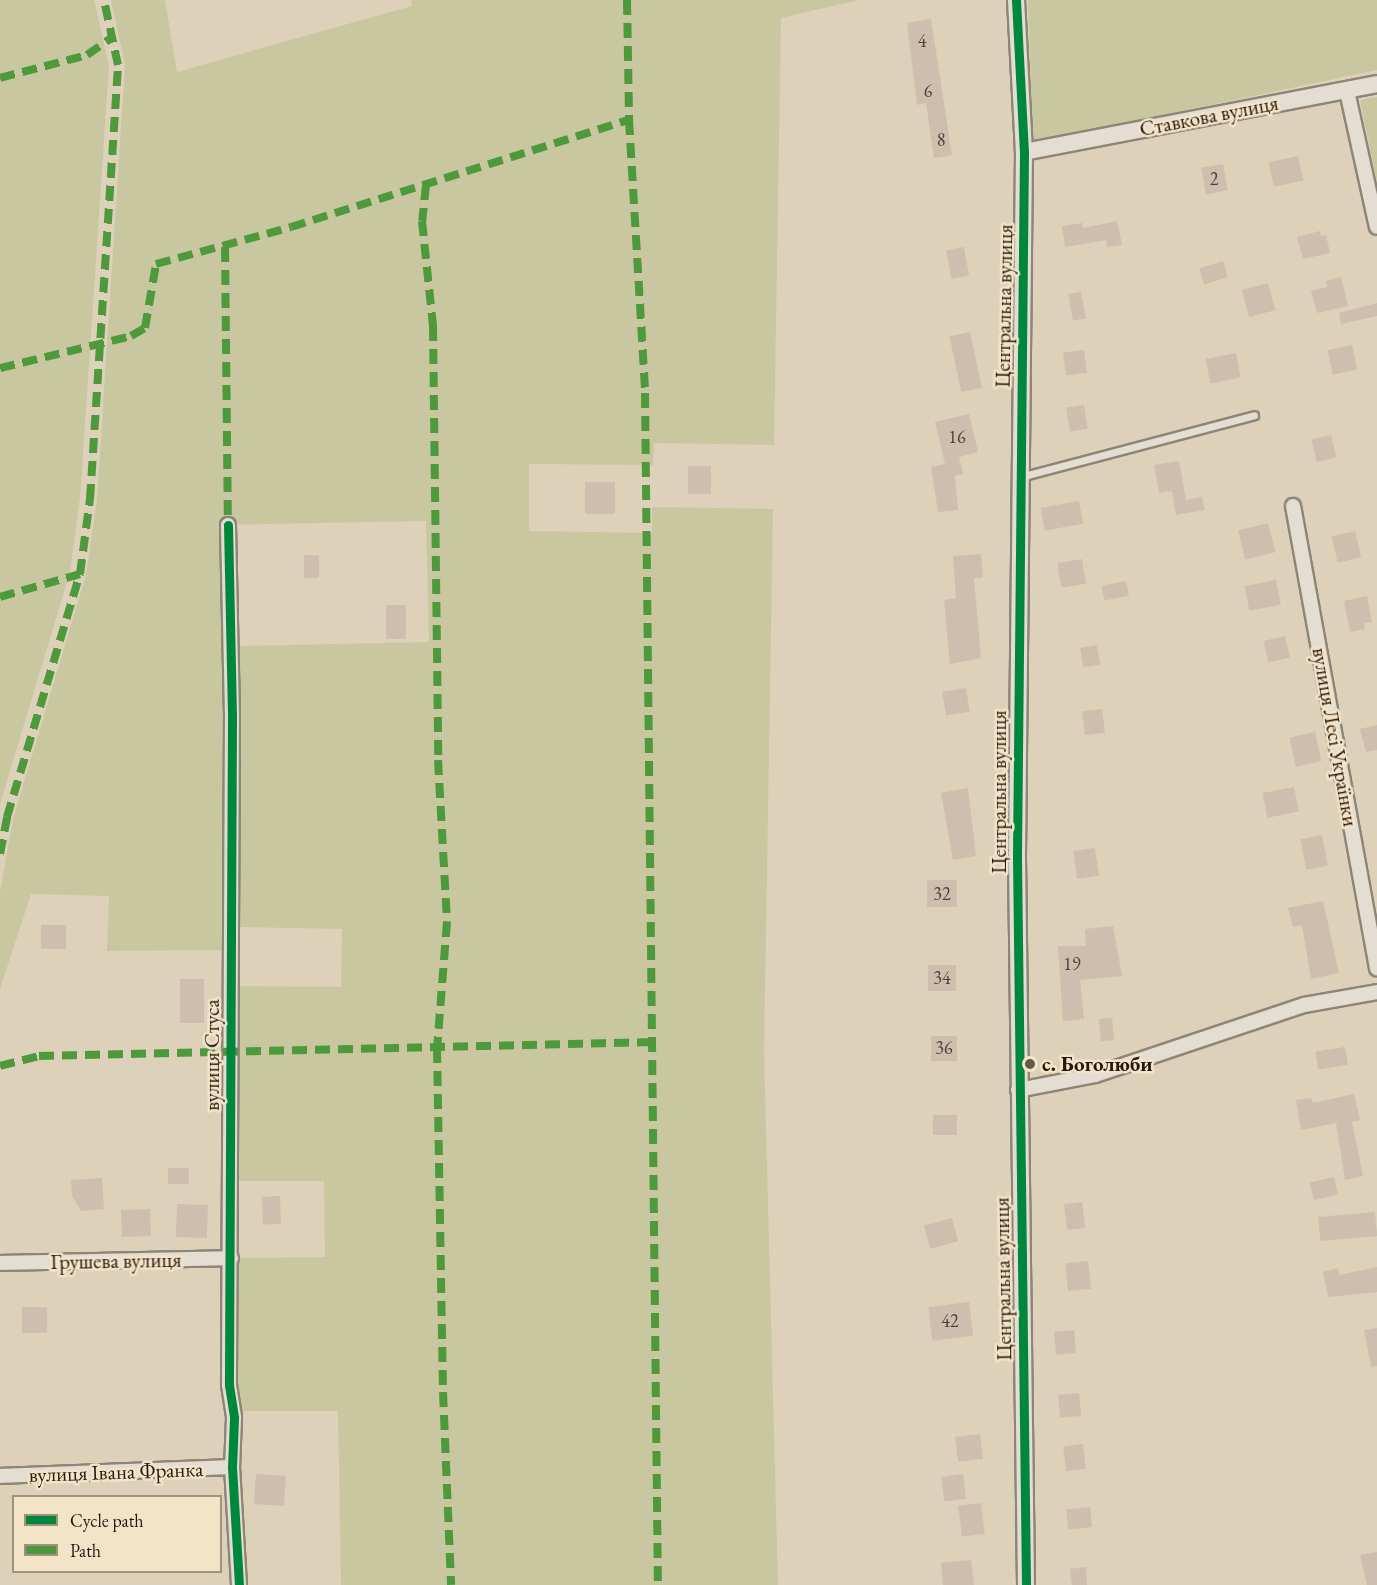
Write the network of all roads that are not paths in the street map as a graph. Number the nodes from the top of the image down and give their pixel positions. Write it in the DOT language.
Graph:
graph roads {
  1 [pos="1016,0"];
  2 [pos="1377,84"];
  3 [pos="1347,91"];
  4 [pos="1023,152"];
  5 [pos="1377,227"];
  6 [pos="1254,415"];
  7 [pos="1020,477"];
  8 [pos="1293,506"];
  9 [pos="228,525"];
  10 [pos="1377,968"];
  11 [pos="1377,992"];
  12 [pos="1018,1090"];
  13 [pos="231,1258"];
  14 [pos="0,1263"];
  15 [pos="232,1467"];
  16 [pos="0,1476"];
  17 [pos="239,1585"];
  18 [pos="1026,1585"];
  1 -- 4 [label="street, Центральна вулиця"];
  2 -- 3 [label="street, Ставкова вулиця"];
  3 -- 4 [label="street, Ставкова вулиця"];
  3 -- 5 [label="street"];
  4 -- 7 [label="street, Центральна вулиця"];
  6 -- 7 [label="lane"];
  7 -- 12 [label="street, Центральна вулиця"];
  8 -- 10 [label="street, вулиця Лесі Українки"];
  9 -- 13 [label="street, вулиця Стуса"];
  11 -- 12 [label="street"];
  12 -- 18 [label="street, Центральна вулиця"];
  13 -- 14 [label="street, Грушева вулиця"];
  13 -- 15 [label="street, вулиця Стуса"];
  15 -- 16 [label="street, вулиця Івана Франка"];
  15 -- 17 [label="street, вулиця Стуса"];
}
